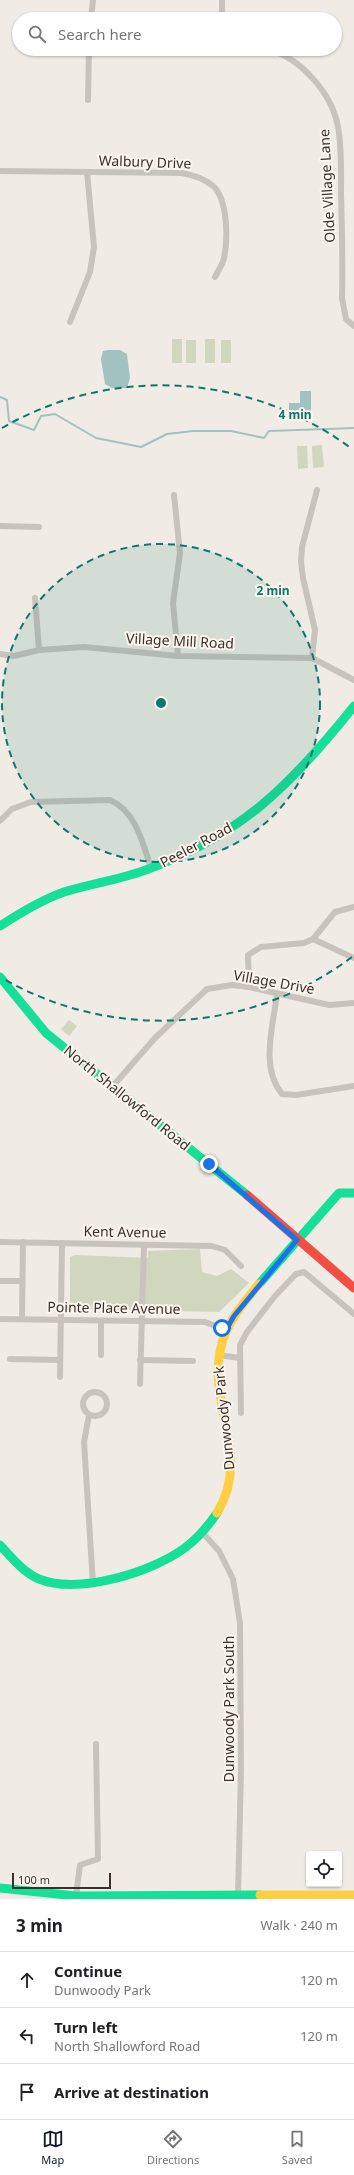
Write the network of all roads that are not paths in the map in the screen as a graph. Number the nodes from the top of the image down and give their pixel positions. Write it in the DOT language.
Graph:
graph roads {
  1 [pos="93,0"];
  2 [pos="222,0"];
  3 [pos="92,12"];
  4 [pos="222,12"];
  5 [pos="89,56"];
  6 [pos="283,56"];
  7 [pos="88,100"];
  8 [pos="0,171"];
  9 [pos="87,172"];
  10 [pos="215,277"];
  11 [pos="70,322"];
  12 [pos="354,326"];
  13 [pos="317,490"];
  14 [pos="174,495"];
  15 [pos="0,526"];
  16 [pos="39,527"];
  17 [pos="35,598"];
  18 [pos="39,650"];
  19 [pos="0,654"];
  20 [pos="178,656"];
  21 [pos="312,658"];
  22 [pos="354,680"];
  23 [pos="354,706"];
  24 [pos="0,821"];
  25 [pos="151,868"];
  26 [pos="354,907"];
  27 [pos="0,926"];
  28 [pos="313,939"];
  29 [pos="354,958"];
  30 [pos="0,977"];
  31 [pos="249,987"];
  32 [pos="277,994"];
  33 [pos="354,1003"];
  34 [pos="354,1086"];
  35 [pos="112,1087"];
  36 [pos="354,1193"];
  37 [pos="297,1240"];
  38 [pos="0,1242"];
  39 [pos="23,1242"];
  40 [pos="62,1243"];
  41 [pos="144,1245"];
  42 [pos="241,1266"];
  43 [pos="0,1281"];
  44 [pos="22,1281"];
  45 [pos="354,1288"];
  46 [pos="353,1312"];
  47 [pos="0,1319"];
  48 [pos="22,1319"];
  49 [pos="61,1319"];
  50 [pos="102,1321"];
  51 [pos="142,1321"];
  52 [pos="226,1330"];
  53 [pos="101,1355"];
  54 [pos="218,1355"];
  55 [pos="240,1358"];
  56 [pos="10,1360"];
  57 [pos="60,1360"];
  58 [pos="140,1360"];
  59 [pos="193,1361"];
  60 [pos="60,1377"];
  61 [pos="140,1384"];
  62 [pos="241,1413"];
  63 [pos="90,1415"];
  64 [pos="202,1532"];
  65 [pos="0,1545"];
  66 [pos="93,1584"];
  67 [pos="96,1744"];
  68 [pos="0,1888"];
  69 [pos="354,1895"];
  70 [pos="76,1896"];
  71 [pos="238,1896"];
  1 -- 3 [label="street"];
  2 -- 4 [label="street"];
  5 -- 7 [label="street"];
  6 -- 12 [label="street, Olde Village Lane"];
  8 -- 9 [label="street, Walbury Drive"];
  9 -- 10 [label="street, Walbury Drive"];
  9 -- 11 [label="street"];
  13 -- 21 [label="street"];
  14 -- 20 [label="street"];
  15 -- 16 [label="street"];
  17 -- 18 [label="street"];
  18 -- 19 [label="street, Village Mill Road"];
  18 -- 20 [label="street, Village Mill Road"];
  20 -- 21 [label="street, Village Mill Road"];
  21 -- 22 [label="street, Village Mill Road"];
  23 -- 25 [label="street, Peeler Road"];
  24 -- 25 [label="street"];
  25 -- 27 [label="street, Peeler Road"];
  26 -- 28 [label="street"];
  28 -- 29 [label="street"];
  28 -- 31 [label="street"];
  30 -- 35 [label="street, North Shallowford Road"];
  31 -- 32 [label="street, Village Drive"];
  31 -- 35 [label="street, Village Drive"];
  32 -- 33 [label="street, Village Drive"];
  32 -- 34 [label="street"];
  35 -- 37 [label="street, North Shallowford Road"];
  36 -- 37 [label="street, Dunwoody Park"];
  37 -- 45 [label="street, North Shallowford Road"];
  37 -- 52 [label="street, Dunwoody Park"];
  38 -- 39 [label="street, Kent Avenue"];
  39 -- 40 [label="street, Kent Avenue"];
  39 -- 44 [label="street"];
  40 -- 41 [label="street, Kent Avenue"];
  40 -- 49 [label="street"];
  41 -- 42 [label="street, Kent Avenue"];
  41 -- 51 [label="street"];
  43 -- 44 [label="street"];
  44 -- 48 [label="street"];
  46 -- 55 [label="street, Dunwoody Park"];
  47 -- 48 [label="street, Pointe Place Avenue"];
  48 -- 49 [label="street, Pointe Place Avenue"];
  49 -- 50 [label="street, Pointe Place Avenue"];
  49 -- 57 [label="street"];
  50 -- 51 [label="street, Pointe Place Avenue"];
  50 -- 53 [label="street"];
  51 -- 52 [label="street, Pointe Place Avenue"];
  51 -- 58 [label="street"];
  52 -- 54 [label="street, Dunwoody Park"];
  54 -- 55 [label="street, Dunwoody Park"];
  54 -- 64 [label="street, Dunwoody Park"];
  55 -- 62 [label="street, Dunwoody Park"];
  56 -- 57 [label="street"];
  57 -- 60 [label="street"];
  58 -- 59 [label="street"];
  58 -- 61 [label="street"];
  63 -- 63 [label="street"];
  63 -- 66 [label="street"];
  64 -- 66 [label="street, Dunwoody Park"];
  64 -- 71 [label="street, Dunwoody Park South"];
  65 -- 66 [label="street, Dunwoody Park"];
  67 -- 70 [label="street"];
  68 -- 70 [label="street"];
  69 -- 71 [label="street"];
  70 -- 71 [label="street"];
}
